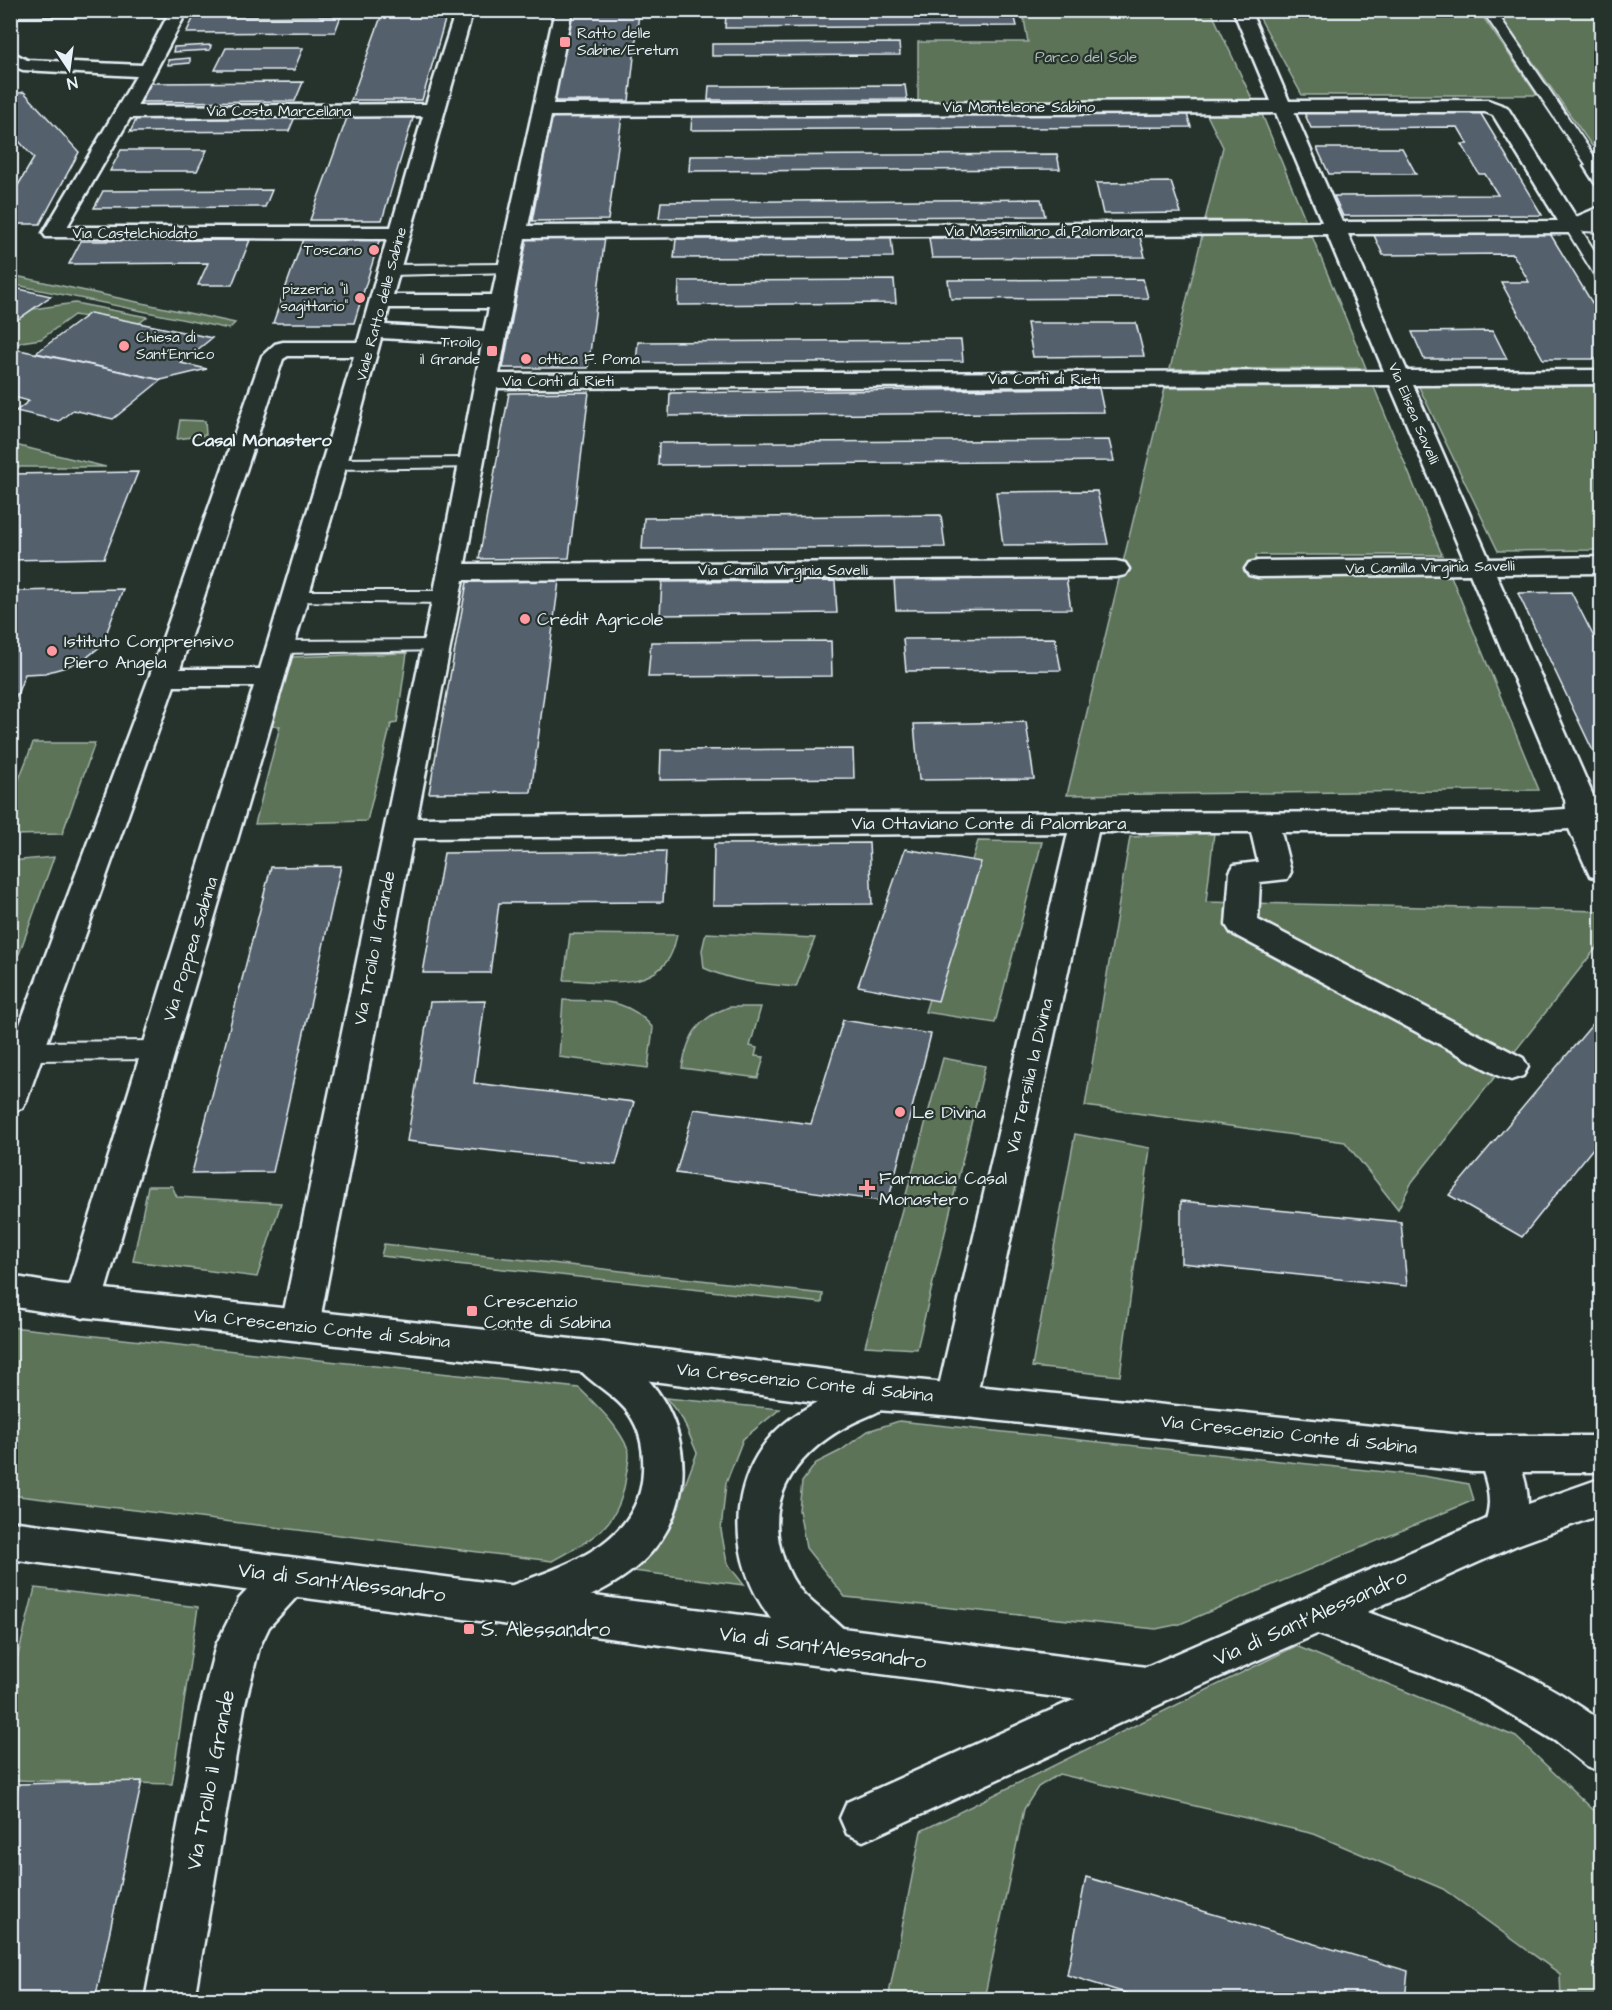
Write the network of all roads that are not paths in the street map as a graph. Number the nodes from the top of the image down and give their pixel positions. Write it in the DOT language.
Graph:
graph roads {
  1 [pos="219,10"];
  2 [pos="465,10"];
  3 [pos="564,10"];
  4 [pos="1241,10"];
  5 [pos="1488,10"];
  6 [pos="10,11"];
  7 [pos="178,11"];
  8 [pos="10,56"];
  9 [pos="148,71"];
  10 [pos="1282,106"];
  11 [pos="434,110"];
  12 [pos="543,110"];
  13 [pos="124,111"];
  14 [pos="1599,170"];
  15 [pos="1602,212"];
  16 [pos="1572,227"];
  17 [pos="1602,228"];
  18 [pos="1334,229"];
  19 [pos="517,232"];
  20 [pos="400,233"];
  21 [pos="508,269"];
  22 [pos="390,270"];
  23 [pos="1602,276"];
  24 [pos="501,301"];
  25 [pos="382,302"];
  26 [pos="495,338"];
  27 [pos="372,340"];
  28 [pos="1602,376"];
  29 [pos="1399,378"];
  30 [pos="486,381"];
  31 [pos="471,463"];
  32 [pos="335,464"];
  33 [pos="1602,565"];
  34 [pos="1479,567"];
  35 [pos="1116,569"];
  36 [pos="1258,569"];
  37 [pos="448,585"];
  38 [pos="296,597"];
  39 [pos="436,646"];
  40 [pos="280,647"];
  41 [pos="270,677"];
  42 [pos="163,678"];
  43 [pos="1578,815"];
  44 [pos="1085,823"];
  45 [pos="1264,823"];
  46 [pos="399,828"];
  47 [pos="1601,869"];
  48 [pos="160,1050"];
  49 [pos="28,1051"];
  50 [pos="1511,1067"];
  51 [pos="10,1100"];
  52 [pos="10,1291"];
  53 [pos="70,1300"];
  54 [pos="10,1306"];
  55 [pos="300,1326"];
  56 [pos="590,1358"];
  57 [pos="877,1393"];
  58 [pos="956,1399"];
  59 [pos="1602,1454"];
  60 [pos="1497,1456"];
  61 [pos="1602,1496"];
  62 [pos="1504,1531"];
  63 [pos="10,1540"];
  64 [pos="288,1576"];
  65 [pos="514,1604"];
  66 [pos="1317,1614"];
  67 [pos="836,1649"];
  68 [pos="1148,1688"];
  69 [pos="1602,1750"];
  70 [pos="864,1818"];
  71 [pos="169,2000"];
  1 -- 7 [label="street"];
  2 -- 11 [label="street, Viale Ratto delle Sabine"];
  3 -- 12 [label="street"];
  4 -- 10 [label="street, Via Elisea Savelli"];
  5 -- 14 [label="lane"];
  6 -- 7 [label="street"];
  7 -- 9 [label="street, Via Castelchiodato"];
  8 -- 9 [label="street"];
  9 -- 13 [label="street, Via Castelchiodato"];
  10 -- 12 [label="street, Via Monteleone Sabino"];
  10 -- 16 [label="street, Via Monteleone Sabino"];
  10 -- 18 [label="street, Via Elisea Savelli"];
  11 -- 13 [label="street, Via Costa Marcellana"];
  11 -- 20 [label="street, Viale Ratto delle Sabine"];
  12 -- 19 [label="street"];
  13 -- 20 [label="street, Via Castelchiodato"];
  15 -- 16 [label="street"];
  16 -- 17 [label="lane"];
  16 -- 18 [label="street, Via Massimiliano di Palombara"];
  16 -- 23 [label="lane"];
  18 -- 19 [label="street, Via Massimiliano di Palombara"];
  18 -- 29 [label="street, Via Elisea Savelli"];
  19 -- 21 [label="street"];
  20 -- 22 [label="street, Viale Ratto delle Sabine"];
  21 -- 22 [label="lane"];
  21 -- 24 [label="street"];
  22 -- 25 [label="street, Viale Ratto delle Sabine"];
  24 -- 25 [label="street"];
  24 -- 26 [label="street"];
  25 -- 27 [label="street, Viale Ratto delle Sabine"];
  26 -- 27 [label="street"];
  26 -- 30 [label="street"];
  27 -- 32 [label="street, Viale Ratto delle Sabine"];
  27 -- 42 [label="street"];
  28 -- 29 [label="street, Via Conti di Rieti"];
  29 -- 30 [label="street, Via Conti di Rieti"];
  29 -- 34 [label="street, Via Elisea Savelli"];
  30 -- 31 [label="street"];
  31 -- 32 [label="lane"];
  31 -- 37 [label="street"];
  32 -- 38 [label="street, Viale Ratto delle Sabine"];
  33 -- 34 [label="street, Via Camilla Virginia Savelli"];
  34 -- 36 [label="street, Via Camilla Virginia Savelli"];
  34 -- 43 [label="street, Via Elisea Savelli"];
  35 -- 37 [label="street, Via Camilla Virginia Savelli"];
  37 -- 38 [label="lane"];
  37 -- 39 [label="street, Via Troilo il Grande"];
  38 -- 40 [label="street, Via Poppea Sabina"];
  39 -- 40 [label="lane"];
  39 -- 46 [label="street, Via Troilo il Grande"];
  40 -- 41 [label="street, Via Poppea Sabina"];
  41 -- 42 [label="street"];
  41 -- 48 [label="street, Via Poppea Sabina"];
  42 -- 49 [label="street"];
  43 -- 45 [label="street, Via Ottaviano Conte di Palombara"];
  43 -- 47 [label="street, Via Elisea Savelli"];
  44 -- 45 [label="street, Via Ottaviano Conte di Palombara"];
  44 -- 46 [label="street, Via Ottaviano Conte di Palombara"];
  44 -- 58 [label="street, Via Tersilia la Divina"];
  45 -- 50 [label="street"];
  46 -- 55 [label="street, Via Troilo il Grande"];
  48 -- 49 [label="lane"];
  48 -- 53 [label="street, Via Poppea Sabina"];
  49 -- 51 [label="street"];
  52 -- 53 [label="street, Via Crescenzio Conte di Sabina"];
  53 -- 54 [label="street"];
  53 -- 55 [label="street, Via Crescenzio Conte di Sabina"];
  55 -- 56 [label="street, Via Crescenzio Conte di Sabina"];
  56 -- 57 [label="street, Via Crescenzio Conte di Sabina"];
  56 -- 65 [label="street"];
  57 -- 58 [label="street, Via Crescenzio Conte di Sabina"];
  57 -- 67 [label="street"];
  58 -- 60 [label="street, Via Crescenzio Conte di Sabina"];
  59 -- 60 [label="street, Via Crescenzio Conte di Sabina"];
  60 -- 62 [label="street"];
  61 -- 62 [label="street, Via di Sant'Alessandro"];
  62 -- 66 [label="street, Via di Sant'Alessandro"];
  63 -- 64 [label="street, Via di Sant'Alessandro"];
  64 -- 65 [label="street, Via di Sant'Alessandro"];
  64 -- 71 [label="street, Via Trollo il Grande"];
  65 -- 67 [label="street, Via di Sant'Alessandro"];
  66 -- 68 [label="street, Via di Sant'Alessandro"];
  66 -- 69 [label="street"];
  67 -- 68 [label="street, Via di Sant'Alessandro"];
  68 -- 70 [label="street"];
}
